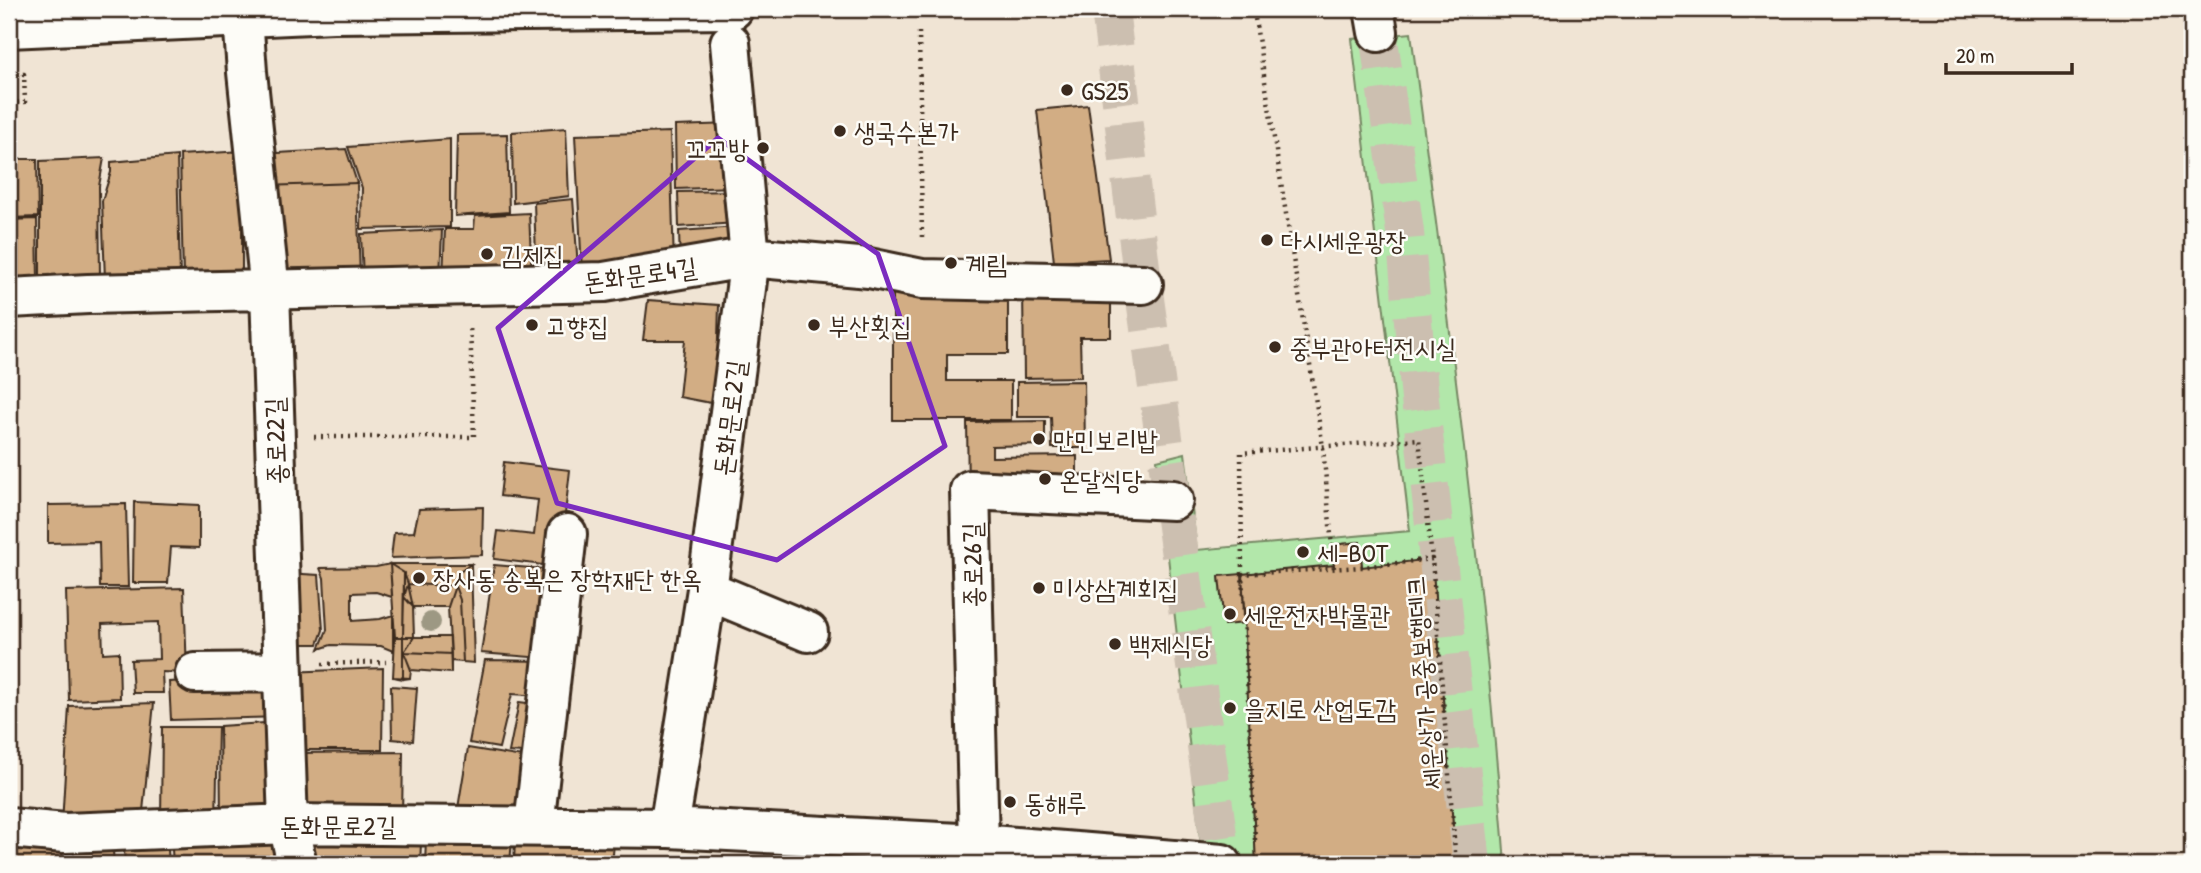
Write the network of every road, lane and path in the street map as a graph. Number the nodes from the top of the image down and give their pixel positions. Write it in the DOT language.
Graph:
graph roads {
  1 [pos="348,11"];
  2 [pos="1254,12"];
  3 [pos="243,17"];
  4 [pos="731,26"];
  5 [pos="9,28"];
  6 [pos="919,32"];
  7 [pos="9,75"];
  8 [pos="9,103"];
  9 [pos="750,257"];
  10 [pos="922,279"];
  11 [pos="1143,284"];
  12 [pos="468,286"];
  13 [pos="270,291"];
  14 [pos="9,298"];
  15 [pos="275,437"];
  16 [pos="1323,447"];
  17 [pos="1173,500"];
  18 [pos="568,534"];
  19 [pos="1432,559"];
  20 [pos="1334,569"];
  21 [pos="1242,574"];
  22 [pos="707,590"];
  23 [pos="808,632"];
  24 [pos="386,662"];
  25 [pos="283,669"];
  26 [pos="195,673"];
  27 [pos="288,824"];
  28 [pos="534,826"];
  29 [pos="9,828"];
  30 [pos="669,828"];
  31 [pos="979,844"];
  32 [pos="853,851"];
  33 [pos="1239,857"];
  34 [pos="297,864"];
  35 [pos="1456,864"];
  1 -- 3 [label="main road"];
  1 -- 4 [label="main road"];
  2 -- 16 [label="path"];
  3 -- 5 [label="main road"];
  3 -- 13 [label="main road, 종로22길"];
  4 -- 9 [label="main road, 돈화문로2길"];
  6 -- 10 [label="path"];
  7 -- 8 [label="path"];
  9 -- 10 [label="main road, 돈화문로4길"];
  9 -- 12 [label="main road, 돈화문로4길"];
  9 -- 22 [label="main road, 돈화문로2길"];
  10 -- 11 [label="main road, 돈화문로4길"];
  12 -- 13 [label="main road, 돈화문로4길"];
  12 -- 15 [label="path"];
  13 -- 14 [label="main road, 돈화문로4길"];
  13 -- 15 [label="main road, 종로22길"];
  15 -- 25 [label="main road, 종로22길"];
  16 -- 19 [label="path"];
  16 -- 20 [label="path"];
  16 -- 21 [label="path"];
  17 -- 31 [label="main road, 종로26길"];
  18 -- 28 [label="main road"];
  19 -- 20 [label="path, 세운상가 공중보행데크"];
  19 -- 35 [label="path, 세운상가 공중보행데크"];
  20 -- 21 [label="path, 세운상가 공중보행데크"];
  21 -- 33 [label="path"];
  22 -- 23 [label="main road"];
  22 -- 30 [label="main road, 돈화문로2길"];
  24 -- 25 [label="path"];
  25 -- 26 [label="main road"];
  25 -- 27 [label="main road, 종로22길"];
  27 -- 28 [label="main road, 돈화문로2길"];
  27 -- 29 [label="main road, 돈화문로2길"];
  27 -- 34 [label="main road, 종로22길"];
  28 -- 30 [label="main road, 돈화문로2길"];
  30 -- 32 [label="main road, 돈화문로2길"];
  31 -- 32 [label="main road, 돈화문로2길"];
  31 -- 33 [label="main road, 돈화문로2길"];
}
